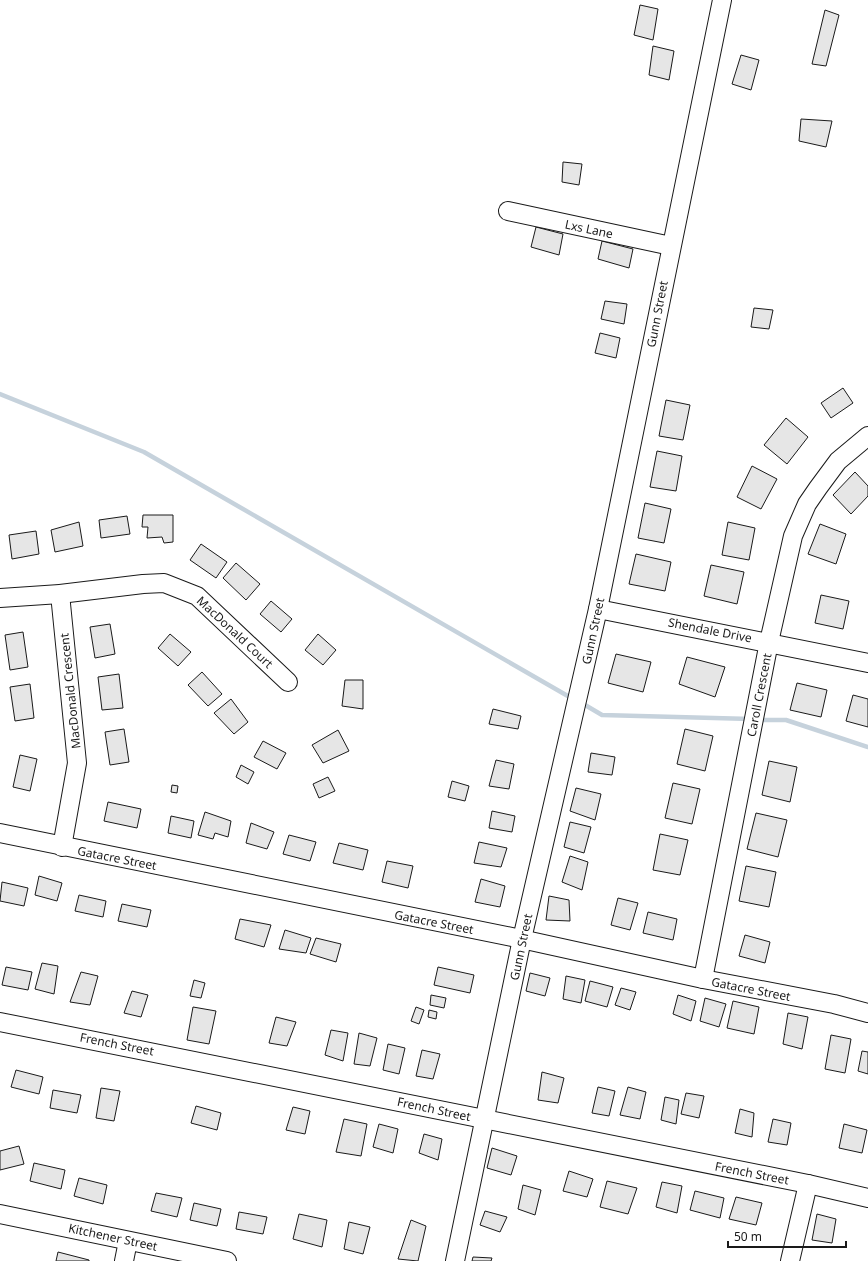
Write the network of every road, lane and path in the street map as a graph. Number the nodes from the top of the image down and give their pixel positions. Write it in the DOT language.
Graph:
graph roads {
  1 [pos="722,0"];
  2 [pos="508,212"];
  3 [pos="671,246"];
  4 [pos="868,436"];
  5 [pos="60,594"];
  6 [pos="0,598"];
  7 [pos="598,609"];
  8 [pos="769,642"];
  9 [pos="868,663"];
  10 [pos="288,682"];
  11 [pos="0,833"];
  12 [pos="62,847"];
  13 [pos="522,939"];
  14 [pos="703,979"];
  15 [pos="868,1012"];
  16 [pos="0,1022"];
  17 [pos="485,1119"];
  18 [pos="808,1184"];
  19 [pos="868,1198"];
  20 [pos="0,1214"];
  21 [pos="128,1241"];
  22 [pos="124,1261"];
  23 [pos="227,1261"];
  24 [pos="454,1261"];
  25 [pos="790,1261"];
  1 -- 3 [label="street, Gunn Street"];
  2 -- 3 [label="street, Lxs Lane"];
  3 -- 7 [label="street, Gunn Street"];
  4 -- 8 [label="street, Caroll Crescent"];
  5 -- 6 [label="street"];
  5 -- 10 [label="street, MacDonald Court"];
  5 -- 12 [label="street, MacDonald Crescent"];
  7 -- 8 [label="street, Shendale Drive"];
  7 -- 13 [label="street, Gunn Street"];
  8 -- 9 [label="street, Shendale Drive"];
  8 -- 14 [label="street, Caroll Crescent"];
  11 -- 12 [label="street, Gatacre Street"];
  12 -- 13 [label="street, Gatacre Street"];
  13 -- 14 [label="street, Gatacre Street"];
  13 -- 17 [label="street, Gunn Street"];
  14 -- 15 [label="street, Gatacre Street"];
  16 -- 17 [label="street, French Street"];
  17 -- 18 [label="street, French Street"];
  17 -- 24 [label="street, Gunn Street"];
  18 -- 19 [label="street, French Street"];
  18 -- 25 [label="street"];
  20 -- 21 [label="street, Kitchener Street"];
  21 -- 22 [label="street"];
  21 -- 23 [label="street, Kitchener Street"];
}
